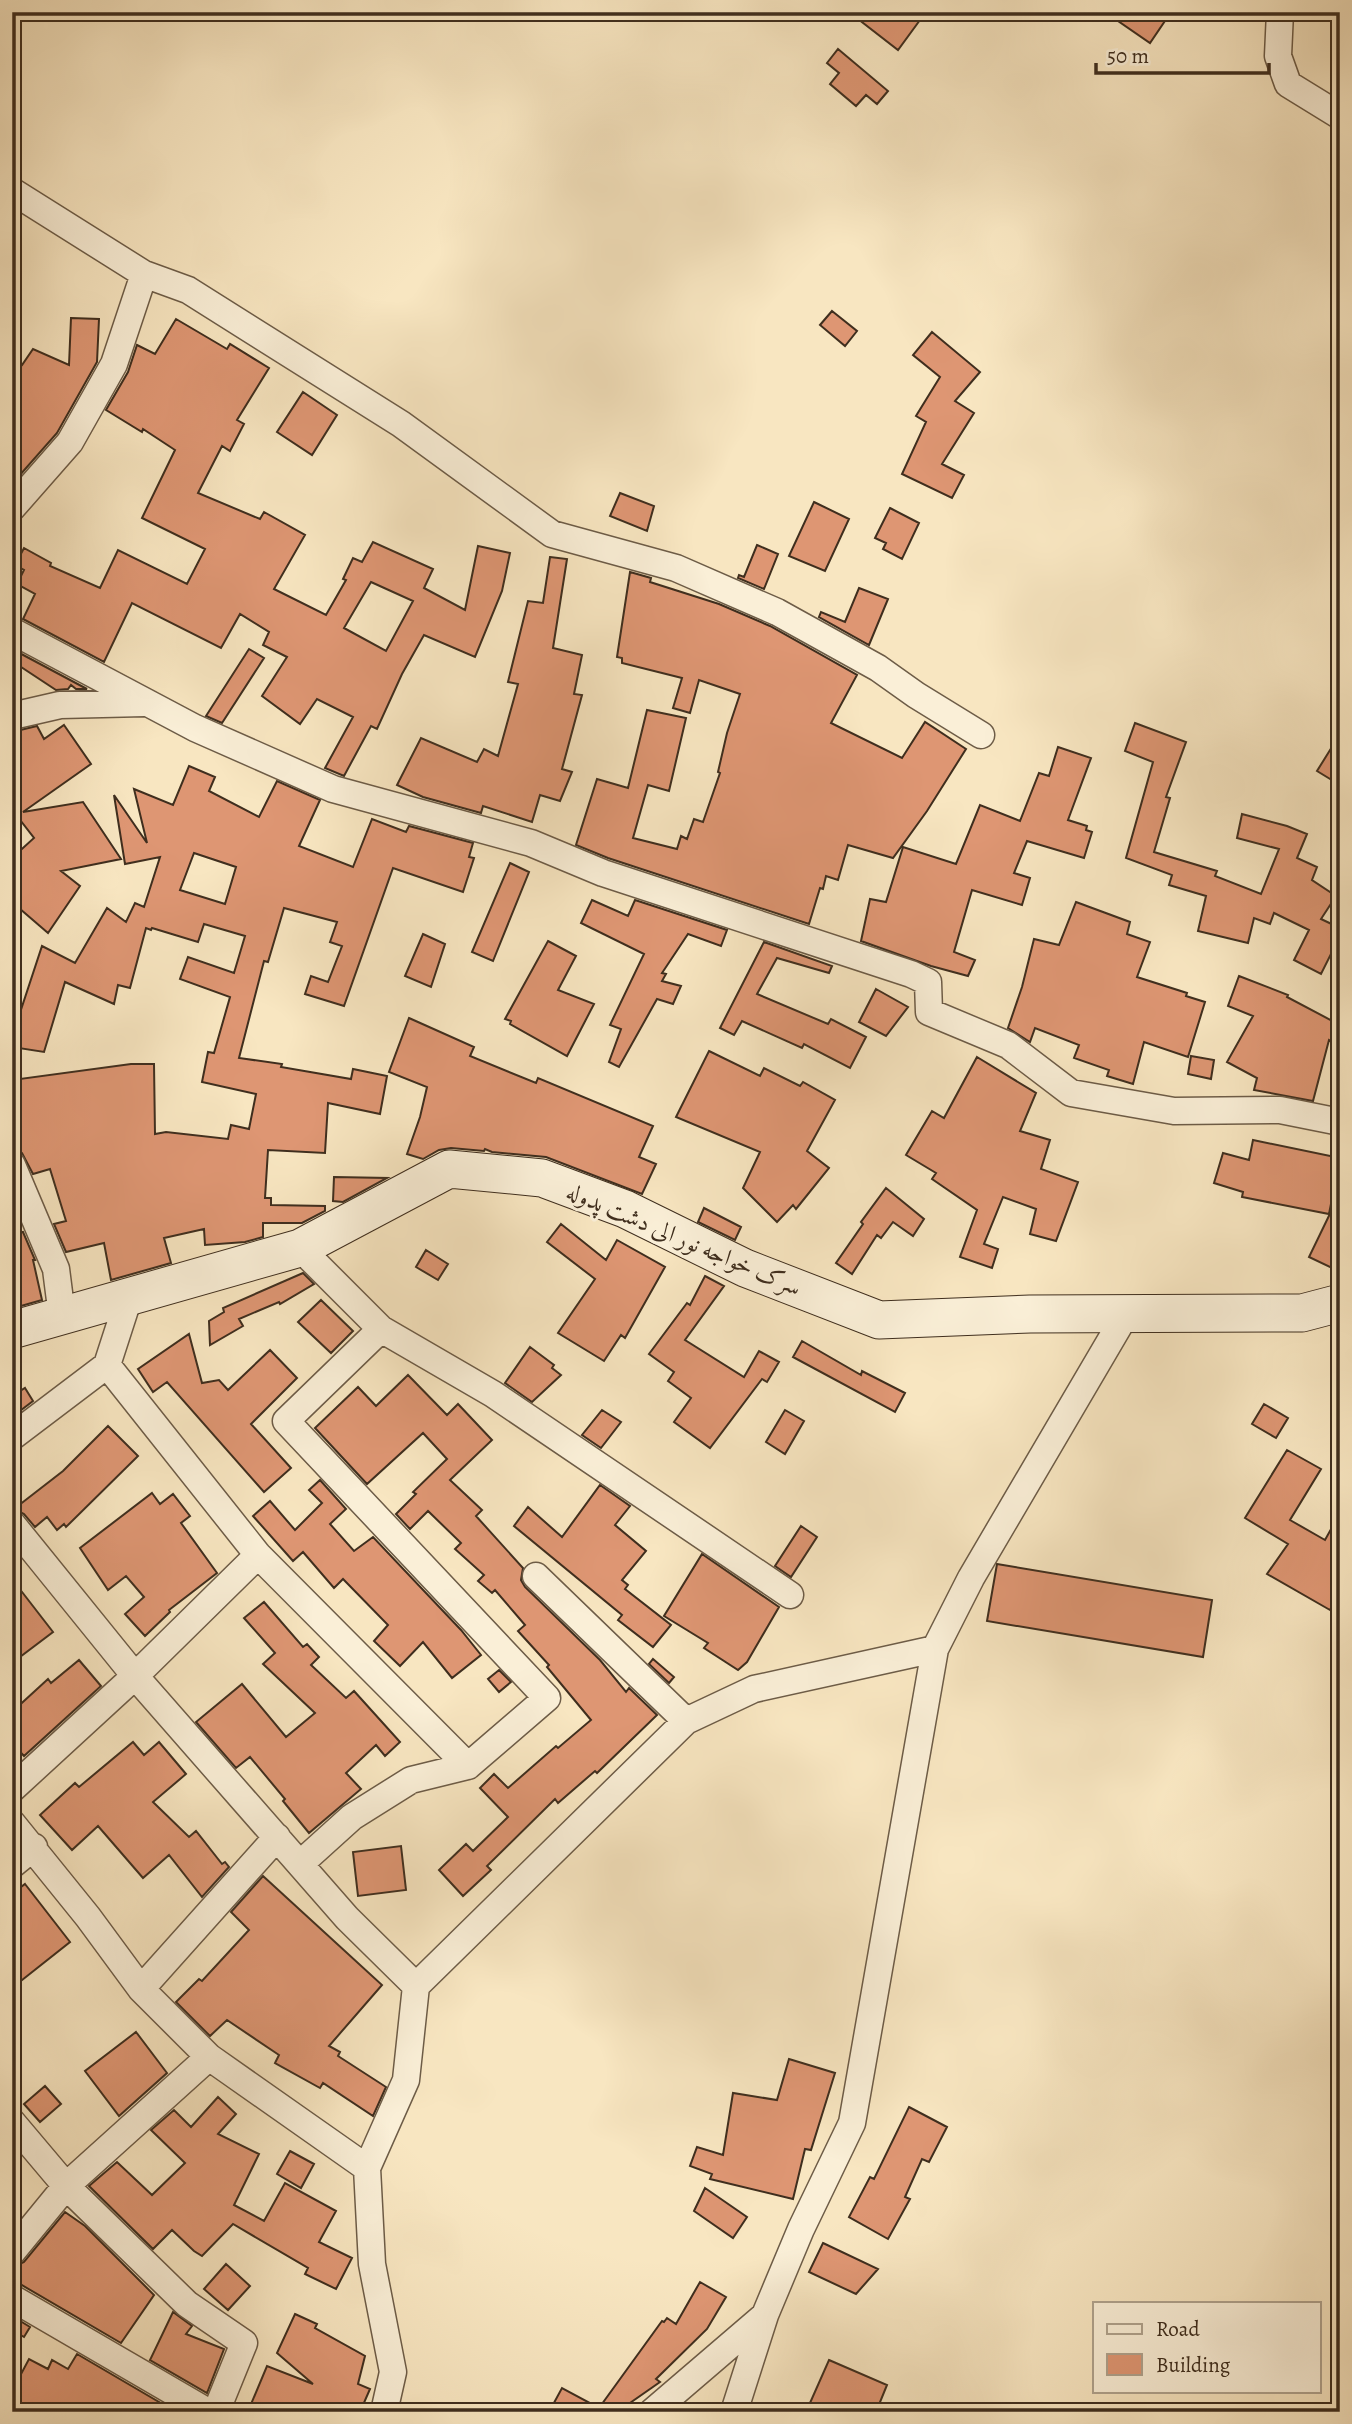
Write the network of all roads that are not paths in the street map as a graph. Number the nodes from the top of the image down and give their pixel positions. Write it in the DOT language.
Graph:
graph roads {
  1 [pos="1280,12"];
  2 [pos="1340,116"];
  3 [pos="12,191"];
  4 [pos="144,274"];
  5 [pos="12,508"];
  6 [pos="12,631"];
  7 [pos="146,703"];
  8 [pos="12,716"];
  9 [pos="981,735"];
  10 [pos="1340,1122"];
  11 [pos="12,1165"];
  12 [pos="300,1248"];
  13 [pos="129,1297"];
  14 [pos="1340,1303"];
  15 [pos="1126,1314"];
  16 [pos="62,1315"];
  17 [pos="381,1329"];
  18 [pos="12,1330"];
  19 [pos="107,1365"];
  20 [pos="12,1437"];
  21 [pos="12,1524"];
  22 [pos="258,1555"];
  23 [pos="536,1576"];
  24 [pos="790,1595"];
  25 [pos="935,1649"];
  26 [pos="135,1676"];
  27 [pos="686,1721"];
  28 [pos="468,1766"];
  29 [pos="12,1789"];
  30 [pos="12,1823"];
  31 [pos="277,1837"];
  32 [pos="34,1847"];
  33 [pos="300,1864"];
  34 [pos="12,1865"];
  35 [pos="416,1986"];
  36 [pos="141,1989"];
  37 [pos="209,2057"];
  38 [pos="12,2122"];
  39 [pos="367,2168"];
  40 [pos="66,2186"];
  41 [pos="12,2252"];
  42 [pos="12,2298"];
  43 [pos="765,2315"];
  44 [pos="208,2412"];
  45 [pos="216,2412"];
  46 [pos="384,2412"];
  47 [pos="652,2412"];
  48 [pos="734,2412"];
  1 -- 2 [label="street"];
  3 -- 4 [label="street"];
  4 -- 5 [label="street"];
  4 -- 9 [label="street"];
  6 -- 7 [label="street"];
  7 -- 8 [label="street"];
  7 -- 10 [label="street"];
  11 -- 16 [label="street"];
  12 -- 13 [label="main road, سرک خواجه نور الی دشت پدوله"];
  12 -- 15 [label="main road, سرک خواجه نور الی دشت پدوله"];
  12 -- 17 [label="street"];
  13 -- 16 [label="main road, سرک خواجه نور الی دشت پدوله"];
  13 -- 19 [label="street"];
  14 -- 15 [label="main road, سرک خواجه نور الی دشت پدوله"];
  15 -- 25 [label="street"];
  16 -- 18 [label="main road, سرک خواجه نور الی دشت پدوله"];
  17 -- 24 [label="street"];
  17 -- 28 [label="street"];
  19 -- 20 [label="street"];
  19 -- 22 [label="street"];
  21 -- 26 [label="street"];
  22 -- 26 [label="street"];
  22 -- 28 [label="street"];
  23 -- 27 [label="street"];
  25 -- 27 [label="street"];
  25 -- 43 [label="street"];
  26 -- 29 [label="street"];
  26 -- 31 [label="street"];
  27 -- 35 [label="street"];
  28 -- 33 [label="street"];
  30 -- 32 [label="street"];
  31 -- 33 [label="street"];
  31 -- 36 [label="street"];
  32 -- 34 [label="street"];
  32 -- 36 [label="street"];
  33 -- 35 [label="street"];
  35 -- 39 [label="street"];
  36 -- 37 [label="street"];
  37 -- 39 [label="street"];
  37 -- 40 [label="street"];
  38 -- 40 [label="street"];
  39 -- 46 [label="street"];
  40 -- 41 [label="street"];
  40 -- 45 [label="street"];
  42 -- 44 [label="street"];
  43 -- 47 [label="street"];
  43 -- 48 [label="street"];
}
